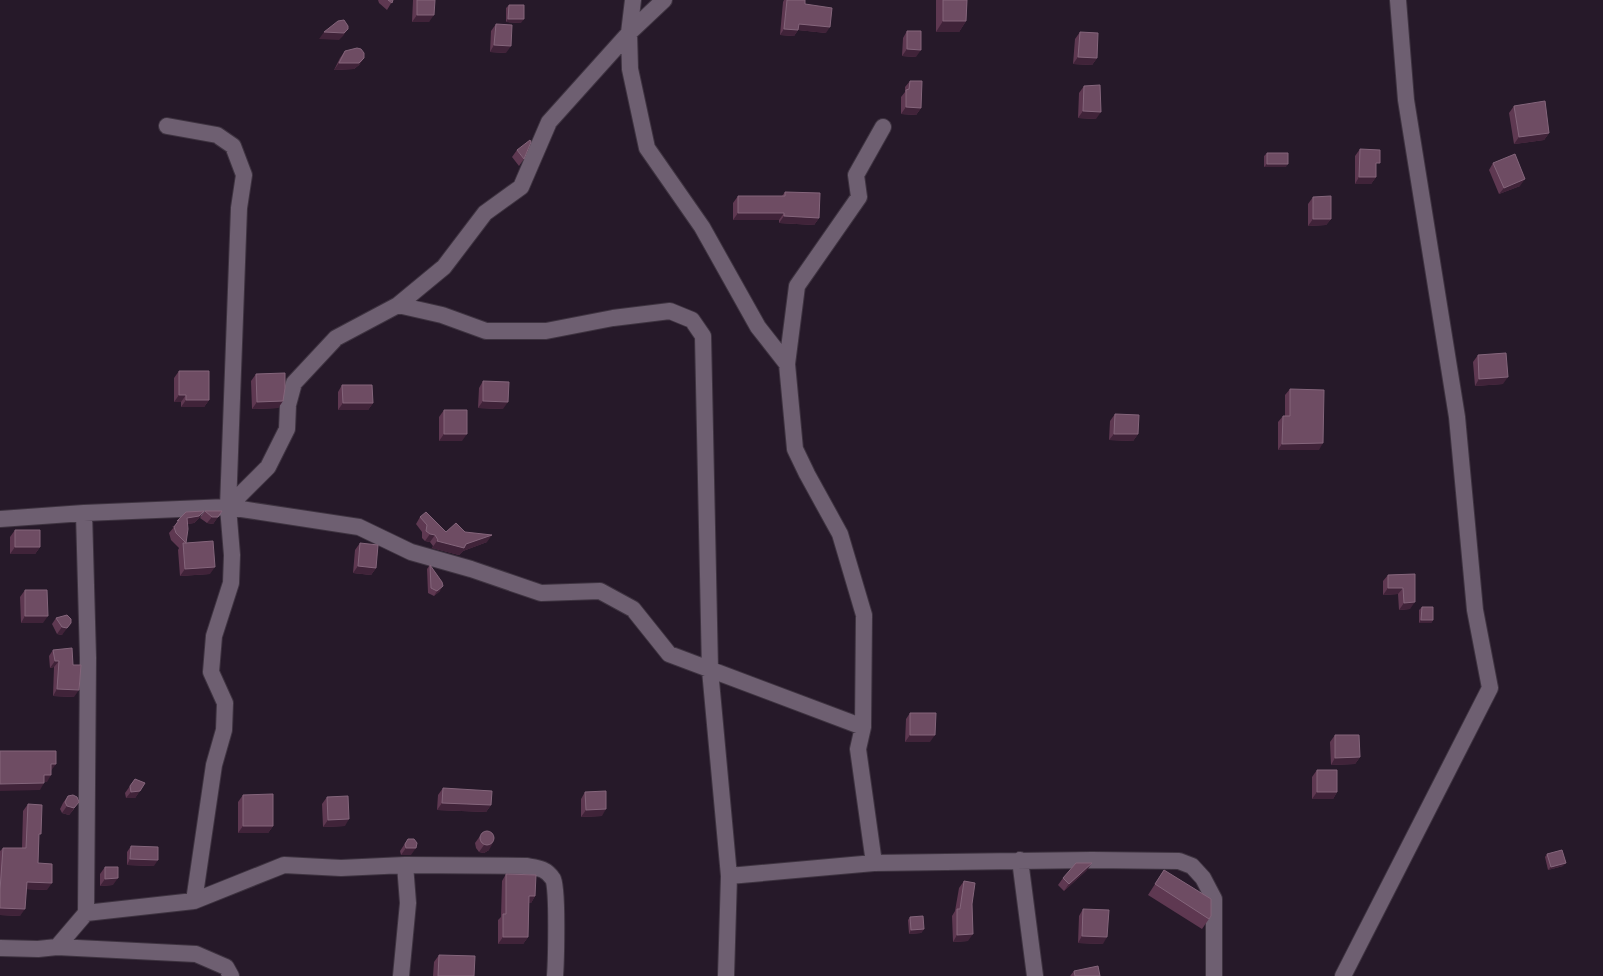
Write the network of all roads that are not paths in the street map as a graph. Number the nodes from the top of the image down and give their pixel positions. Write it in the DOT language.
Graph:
graph roads {
  1 [pos="633,0"];
  2 [pos="664,0"];
  3 [pos="1398,0"];
  4 [pos="629,33"];
  5 [pos="167,126"];
  6 [pos="883,127"];
  7 [pos="398,305"];
  8 [pos="787,364"];
  9 [pos="228,507"];
  10 [pos="84,513"];
  11 [pos="0,519"];
  12 [pos="710,670"];
  13 [pos="864,727"];
  14 [pos="1020,860"];
  15 [pos="874,863"];
  16 [pos="404,865"];
  17 [pos="729,876"];
  18 [pos="194,901"];
  19 [pos="86,913"];
  20 [pos="57,947"];
  21 [pos="0,948"];
  22 [pos="231,976"];
  23 [pos="401,976"];
  24 [pos="556,976"];
  25 [pos="726,976"];
  26 [pos="1035,976"];
  27 [pos="1214,976"];
  28 [pos="1343,976"];
  1 -- 4 [label="street"];
  2 -- 4 [label="street"];
  3 -- 28 [label="street"];
  4 -- 7 [label="street"];
  4 -- 8 [label="street"];
  5 -- 9 [label="street"];
  6 -- 8 [label="street"];
  7 -- 9 [label="street"];
  7 -- 12 [label="street"];
  8 -- 13 [label="street"];
  9 -- 10 [label="street"];
  9 -- 12 [label="street"];
  9 -- 18 [label="street"];
  10 -- 11 [label="street"];
  10 -- 19 [label="street"];
  12 -- 13 [label="street"];
  12 -- 17 [label="street"];
  13 -- 15 [label="street"];
  14 -- 15 [label="street"];
  14 -- 26 [label="street"];
  14 -- 27 [label="street"];
  15 -- 17 [label="street"];
  16 -- 18 [label="street"];
  16 -- 23 [label="street"];
  16 -- 24 [label="street"];
  17 -- 25 [label="street"];
  18 -- 19 [label="street"];
  19 -- 20 [label="street"];
  20 -- 21 [label="street"];
  20 -- 22 [label="street"];
}
